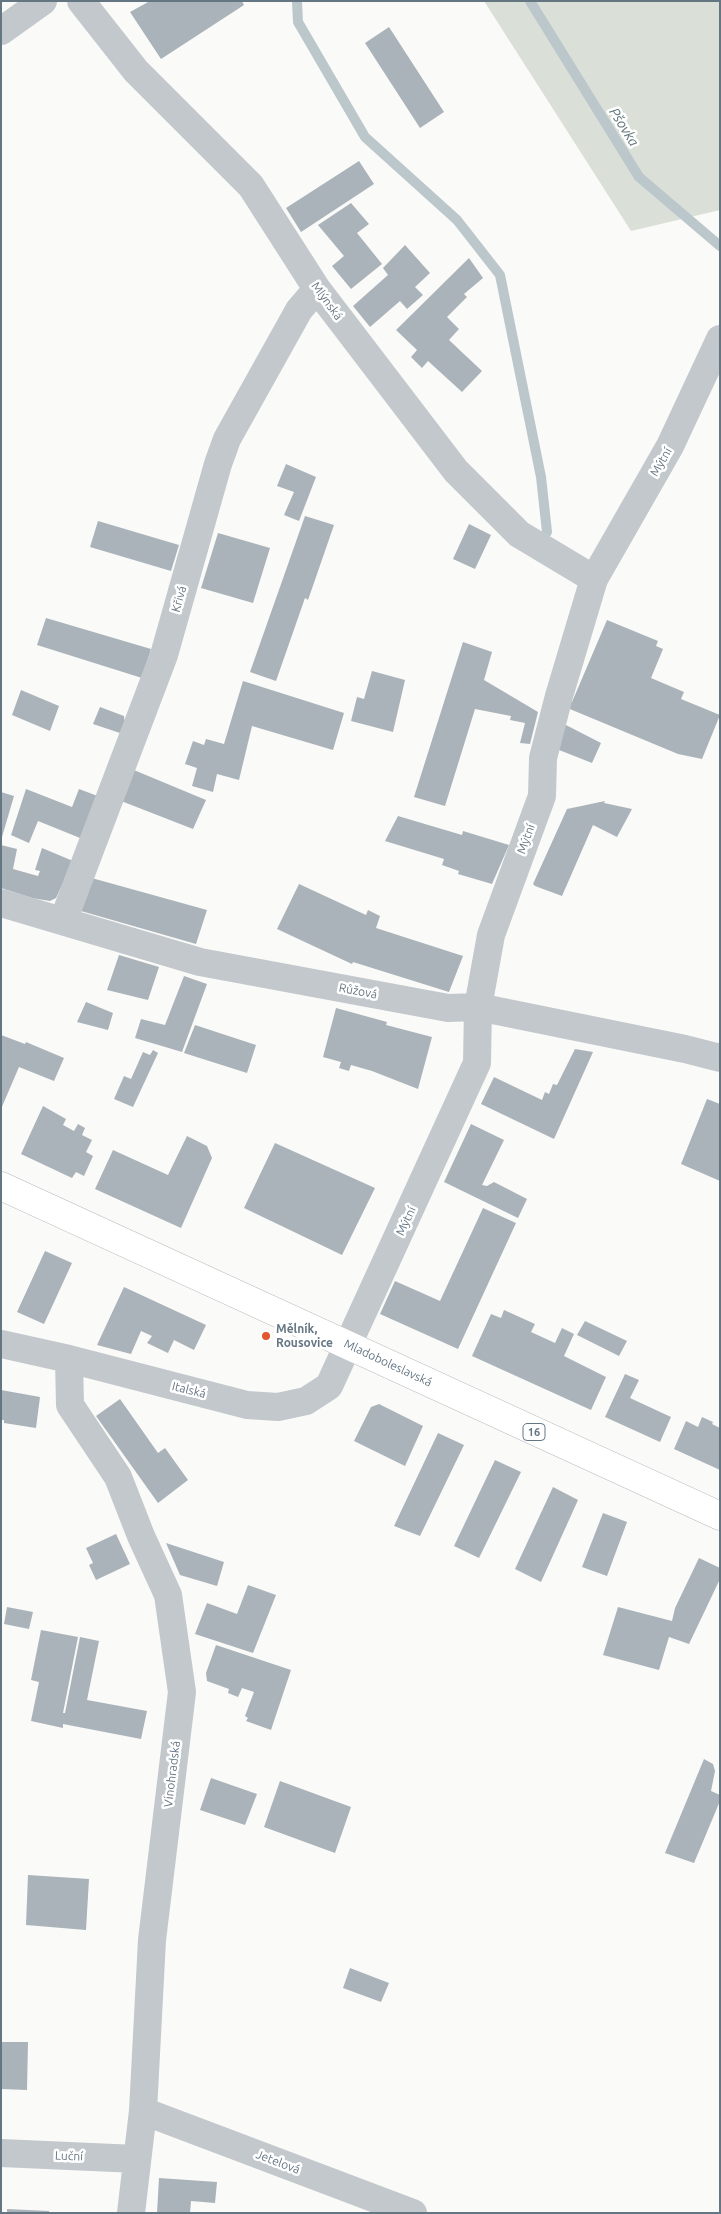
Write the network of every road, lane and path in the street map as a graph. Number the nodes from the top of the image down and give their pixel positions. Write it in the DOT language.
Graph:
graph roads {
  1 [pos="43,1"];
  2 [pos="81,1"];
  3 [pos="1,32"];
  4 [pos="317,289"];
  5 [pos="720,339"];
  6 [pos="594,579"];
  7 [pos="1,903"];
  8 [pos="63,921"];
  9 [pos="478,1007"];
  10 [pos="720,1058"];
  11 [pos="1,1186"];
  12 [pos="1,1344"];
  13 [pos="349,1345"];
  14 [pos="69,1359"];
  15 [pos="720,1516"];
  16 [pos="143,2112"];
  17 [pos="1,2153"];
  18 [pos="137,2159"];
  19 [pos="131,2213"];
  20 [pos="413,2213"];
  1 -- 3 [label="street"];
  2 -- 4 [label="street, Mlýnská"];
  4 -- 6 [label="street, Mlýnská"];
  4 -- 8 [label="street, Křivá"];
  5 -- 6 [label="street, Mýtní"];
  6 -- 9 [label="street, Mýtní"];
  7 -- 8 [label="street, Růžová"];
  8 -- 9 [label="street, Růžová"];
  9 -- 10 [label="street, Růžová"];
  9 -- 13 [label="street, Mýtní"];
  11 -- 13 [label="main road, Mladoboleslavská / 16"];
  12 -- 14 [label="street, Italská"];
  13 -- 14 [label="street, Italská"];
  13 -- 15 [label="main road, Mladoboleslavská / 16"];
  14 -- 16 [label="street, Vinohradská"];
  16 -- 18 [label="street, Vinohradská"];
  16 -- 20 [label="street, Jetelová"];
  17 -- 18 [label="street, Luční"];
  18 -- 19 [label="street, Vinohradská"];
}
